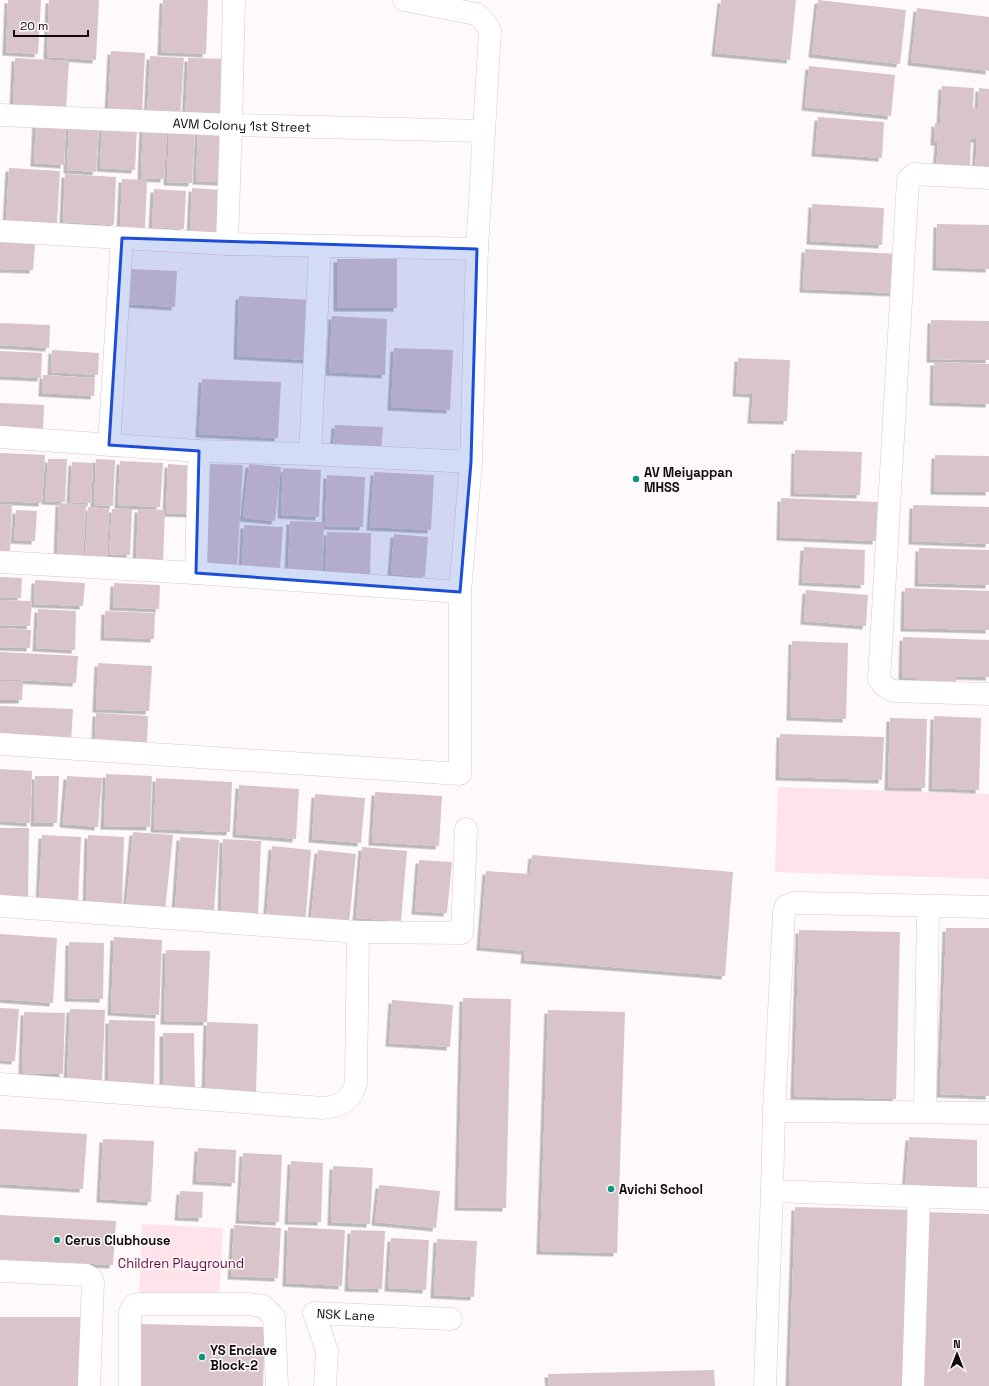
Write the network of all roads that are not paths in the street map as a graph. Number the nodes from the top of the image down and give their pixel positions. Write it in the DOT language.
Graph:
graph roads {
  1 [pos="234,0"];
  2 [pos="404,0"];
  3 [pos="0,115"];
  4 [pos="231,125"];
  5 [pos="484,131"];
  6 [pos="989,178"];
  7 [pos="0,231"];
  8 [pos="122,238"];
  9 [pos="227,244"];
  10 [pos="320,246"];
  11 [pos="477,249"];
  12 [pos="0,437"];
  13 [pos="109,445"];
  14 [pos="199,451"];
  15 [pos="310,454"];
  16 [pos="471,462"];
  17 [pos="0,562"];
  18 [pos="196,573"];
  19 [pos="460,592"];
  20 [pos="989,694"];
  21 [pos="0,744"];
  22 [pos="466,829"];
  23 [pos="0,906"];
  24 [pos="928,907"];
  25 [pos="989,908"];
  26 [pos="358,932"];
  27 [pos="0,1084"];
  28 [pos="774,1111"];
  29 [pos="925,1112"];
  30 [pos="989,1113"];
  31 [pos="772,1191"];
  32 [pos="920,1197"];
  33 [pos="989,1199"];
  34 [pos="0,1271"];
  35 [pos="451,1319"];
  36 [pos="89,1386"];
  37 [pos="130,1386"];
  38 [pos="277,1386"];
  39 [pos="325,1386"];
  40 [pos="765,1386"];
  41 [pos="913,1386"];
  1 -- 4 [label="street"];
  2 -- 5 [label="street"];
  3 -- 4 [label="street, AVM Colony 1st Street"];
  4 -- 5 [label="street, AVM Colony 1st Street"];
  4 -- 9 [label="street"];
  5 -- 11 [label="street"];
  6 -- 20 [label="street"];
  7 -- 8 [label="street"];
  8 -- 9 [label="street"];
  8 -- 13 [label="street"];
  9 -- 10 [label="street"];
  10 -- 11 [label="street"];
  10 -- 15 [label="street"];
  11 -- 16 [label="street"];
  12 -- 13 [label="street"];
  13 -- 14 [label="street"];
  14 -- 15 [label="street"];
  14 -- 18 [label="street"];
  15 -- 16 [label="street"];
  16 -- 19 [label="street"];
  17 -- 18 [label="street"];
  18 -- 19 [label="street"];
  19 -- 21 [label="street"];
  22 -- 26 [label="street"];
  23 -- 26 [label="street"];
  24 -- 25 [label="street"];
  24 -- 28 [label="street"];
  24 -- 29 [label="street"];
  26 -- 27 [label="street"];
  28 -- 29 [label="street"];
  28 -- 31 [label="street"];
  29 -- 30 [label="street"];
  31 -- 32 [label="street"];
  31 -- 40 [label="street"];
  32 -- 33 [label="street"];
  32 -- 41 [label="street"];
  34 -- 36 [label="street"];
  35 -- 39 [label="street, NSK Lane"];
  37 -- 38 [label="street"];
}
